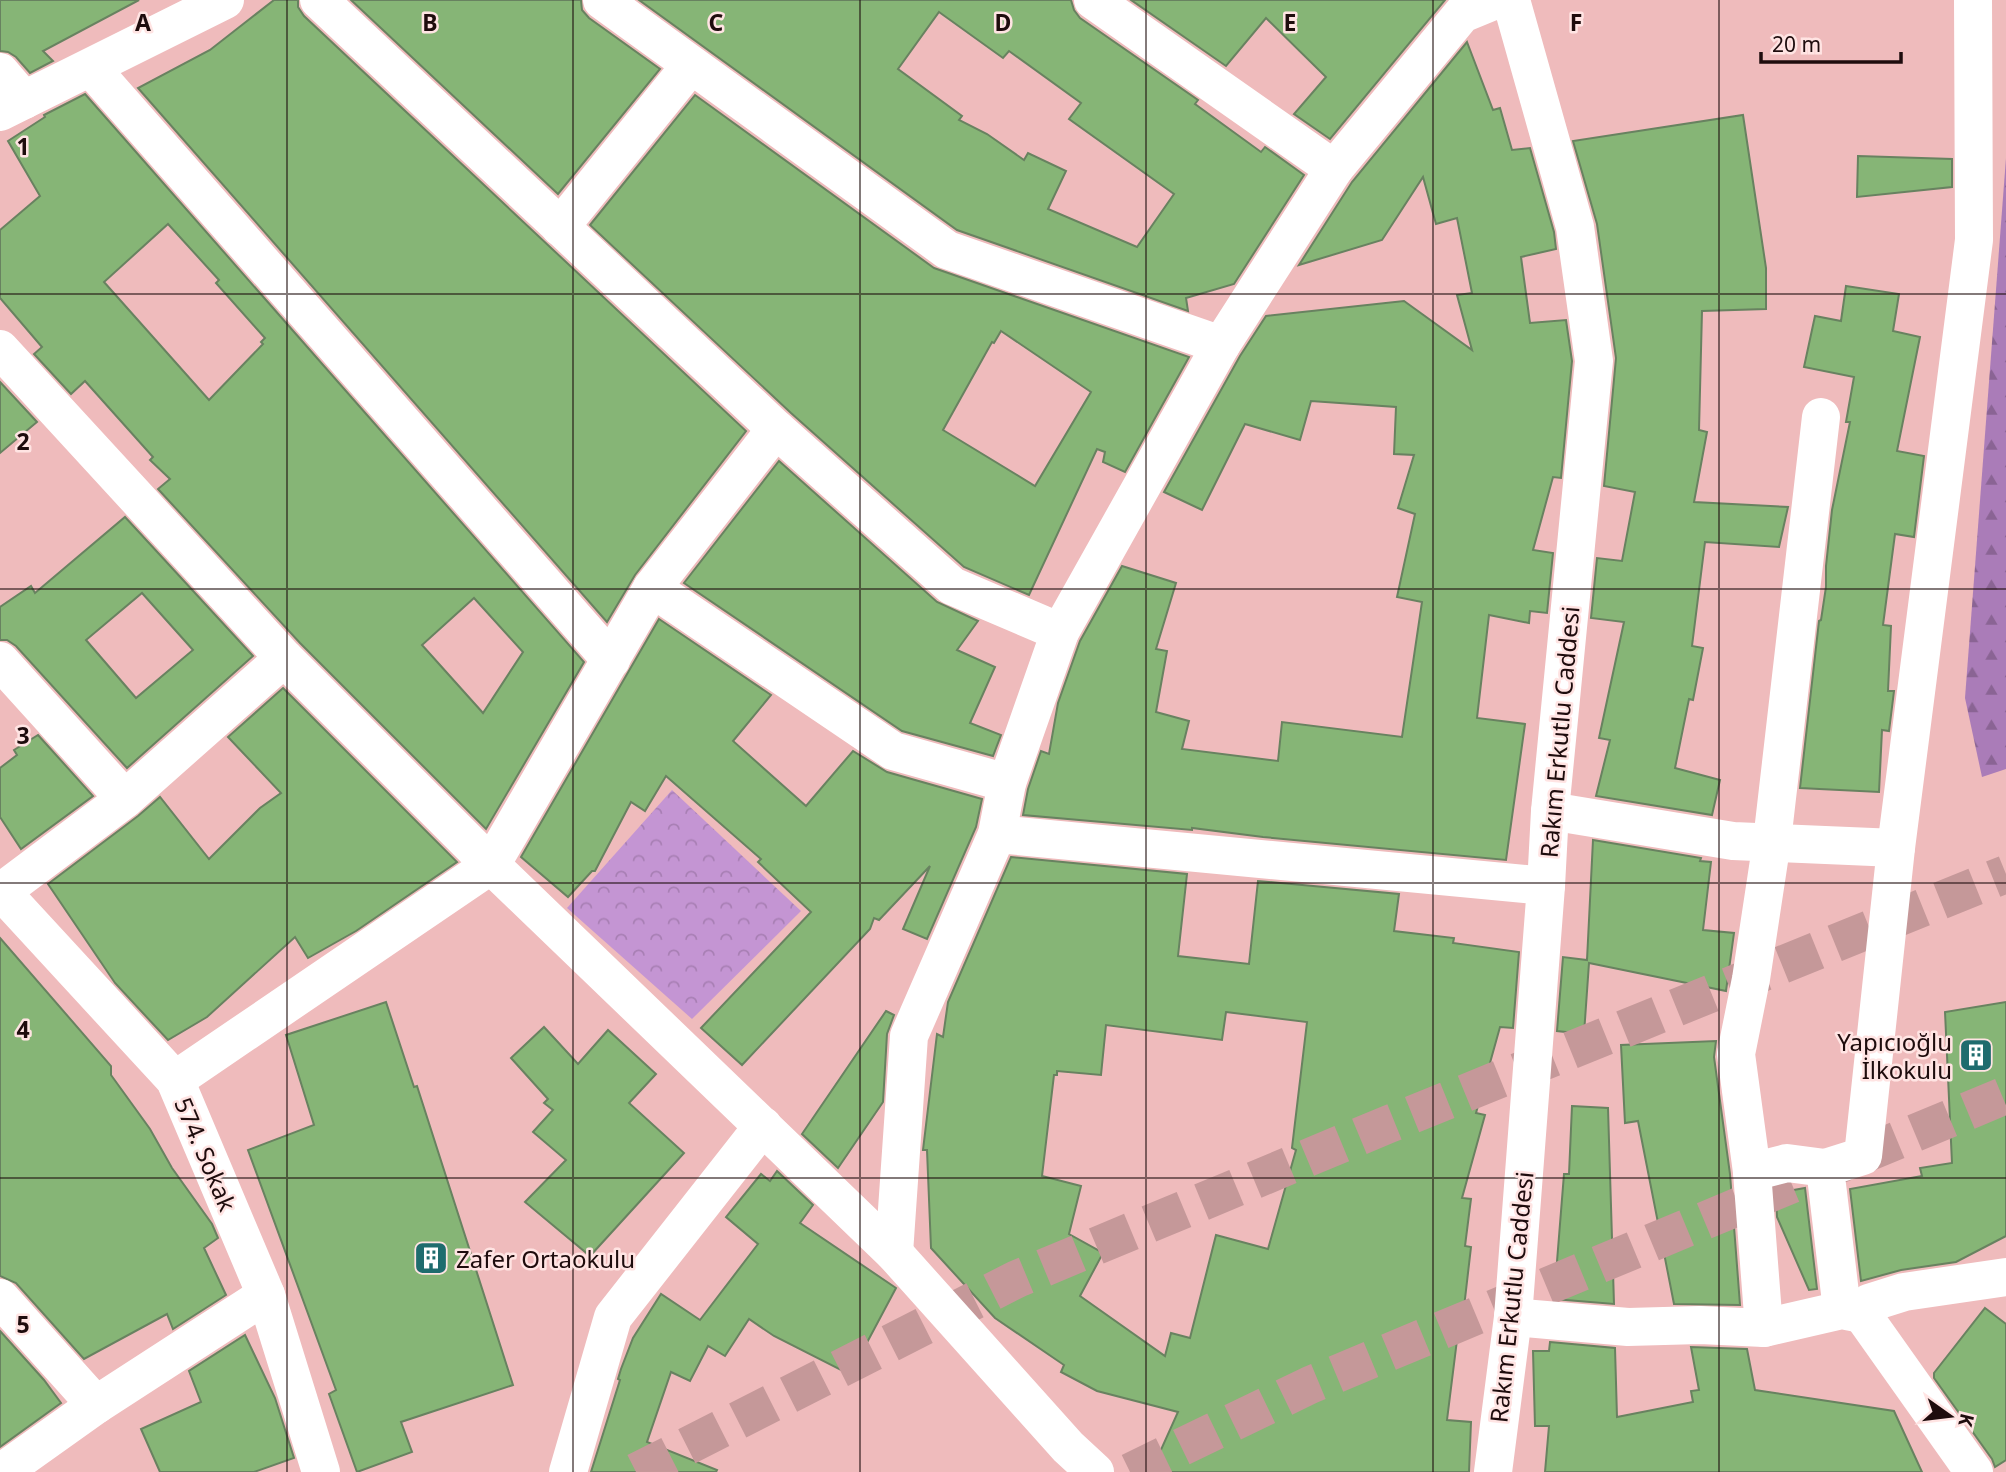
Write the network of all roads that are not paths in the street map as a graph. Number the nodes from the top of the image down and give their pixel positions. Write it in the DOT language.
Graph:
graph roads {
  1 [pos="225,0"];
  2 [pos="319,0"];
  3 [pos="602,0"];
  4 [pos="1093,0"];
  5 [pos="1496,0"];
  6 [pos="1511,0"];
  7 [pos="1973,0"];
  8 [pos="691,65"];
  9 [pos="91,68"];
  10 [pos="8,95"];
  11 [pos="1334,169"];
  12 [pos="560,227"];
  13 [pos="1221,345"];
  14 [pos="0,349"];
  15 [pos="1822,417"];
  16 [pos="776,429"];
  17 [pos="652,588"];
  18 [pos="1060,632"];
  19 [pos="284,658"];
  20 [pos="611,660"];
  21 [pos="0,661"];
  22 [pos="1007,783"];
  23 [pos="125,800"];
  24 [pos="1549,811"];
  25 [pos="997,834"];
  26 [pos="1772,841"];
  27 [pos="1896,848"];
  28 [pos="491,865"];
  29 [pos="1546,886"];
  30 [pos="1,891"];
  31 [pos="175,1080"];
  32 [pos="763,1126"];
  33 [pos="1825,1168"];
  34 [pos="1752,1172"];
  35 [pos="894,1253"];
  36 [pos="2006,1277"];
  37 [pos="266,1295"];
  38 [pos="0,1298"];
  39 [pos="1852,1312"];
  40 [pos="1513,1317"];
  41 [pos="1764,1328"];
  42 [pos="96,1405"];
  43 [pos="1074,1464"];
  44 [pos="2,1472"];
  45 [pos="321,1472"];
  46 [pos="568,1472"];
  47 [pos="1493,1472"];
  48 [pos="1974,1472"];
  1 -- 9 [label="street"];
  2 -- 12 [label="street"];
  3 -- 8 [label="street"];
  4 -- 11 [label="street"];
  5 -- 11 [label="street"];
  6 -- 24 [label="street, Rakım Erkutlu Caddesi"];
  7 -- 27 [label="street"];
  8 -- 12 [label="street"];
  8 -- 13 [label="street"];
  9 -- 10 [label="street"];
  9 -- 20 [label="street"];
  11 -- 13 [label="street"];
  12 -- 16 [label="street"];
  13 -- 18 [label="street"];
  14 -- 19 [label="street"];
  15 -- 26 [label="street"];
  16 -- 17 [label="street"];
  16 -- 18 [label="street"];
  17 -- 20 [label="street"];
  17 -- 22 [label="street"];
  18 -- 22 [label="street"];
  19 -- 23 [label="street"];
  19 -- 28 [label="street"];
  20 -- 28 [label="street"];
  21 -- 23 [label="street"];
  22 -- 25 [label="street"];
  23 -- 30 [label="street"];
  24 -- 26 [label="street"];
  24 -- 29 [label="street, Rakım Erkutlu Caddesi"];
  25 -- 29 [label="street"];
  25 -- 35 [label="street"];
  26 -- 27 [label="street"];
  26 -- 34 [label="street"];
  27 -- 33 [label="street"];
  28 -- 31 [label="street"];
  28 -- 32 [label="street"];
  29 -- 40 [label="street, Rakım Erkutlu Caddesi"];
  30 -- 31 [label="street, 574. Sokak"];
  31 -- 37 [label="street, 574. Sokak"];
  32 -- 35 [label="street"];
  32 -- 46 [label="street"];
  33 -- 34 [label="street"];
  33 -- 39 [label="street"];
  34 -- 41 [label="street"];
  35 -- 43 [label="street"];
  36 -- 39 [label="street"];
  37 -- 42 [label="street"];
  37 -- 45 [label="street, 574. Sokak"];
  38 -- 42 [label="street"];
  39 -- 41 [label="street"];
  39 -- 48 [label="street"];
  40 -- 41 [label="street"];
  40 -- 47 [label="street, Rakım Erkutlu Caddesi"];
  42 -- 44 [label="street"];
}
